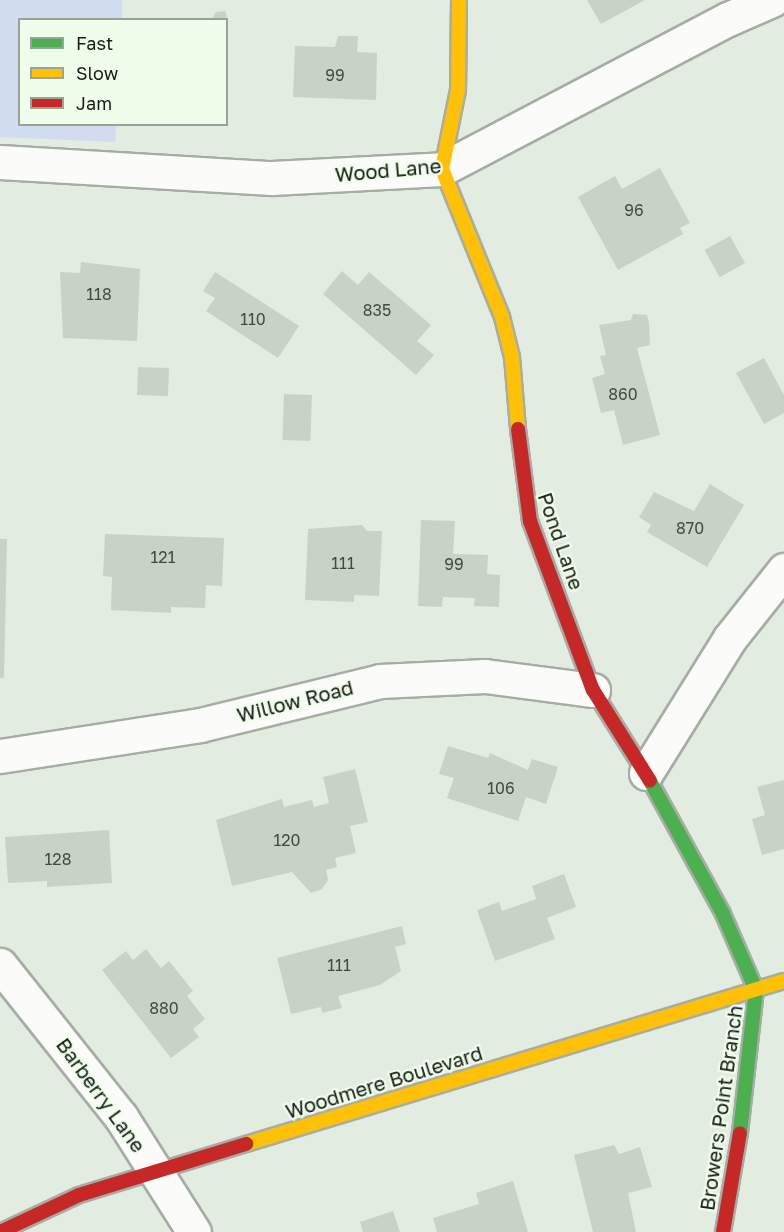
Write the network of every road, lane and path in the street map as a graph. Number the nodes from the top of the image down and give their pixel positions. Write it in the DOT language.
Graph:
graph roads {
  1 [pos="459,0"];
  2 [pos="772,0"];
  3 [pos="0,162"];
  4 [pos="442,169"];
  5 [pos="784,570"];
  6 [pos="593,690"];
  7 [pos="0,756"];
  8 [pos="646,773"];
  9 [pos="0,965"];
  10 [pos="784,981"];
  11 [pos="756,990"];
  12 [pos="155,1172"];
  13 [pos="0,1232"];
  14 [pos="194,1232"];
  15 [pos="723,1232"];
  1 -- 4 [label="street"];
  2 -- 4 [label="street, Wood Lane"];
  3 -- 4 [label="street, Wood Lane"];
  4 -- 6 [label="street, Pond Lane"];
  5 -- 8 [label="street"];
  6 -- 7 [label="street, Willow Road"];
  6 -- 8 [label="street, Pond Lane"];
  8 -- 11 [label="street, Pond Lane"];
  9 -- 12 [label="street, Barberry Lane"];
  10 -- 11 [label="street, Woodmere Boulevard"];
  11 -- 12 [label="street, Woodmere Boulevard"];
  11 -- 15 [label="street, Browers Point Branch"];
  12 -- 13 [label="street, Woodmere Boulevard"];
  12 -- 14 [label="street, Barberry Lane"];
}
